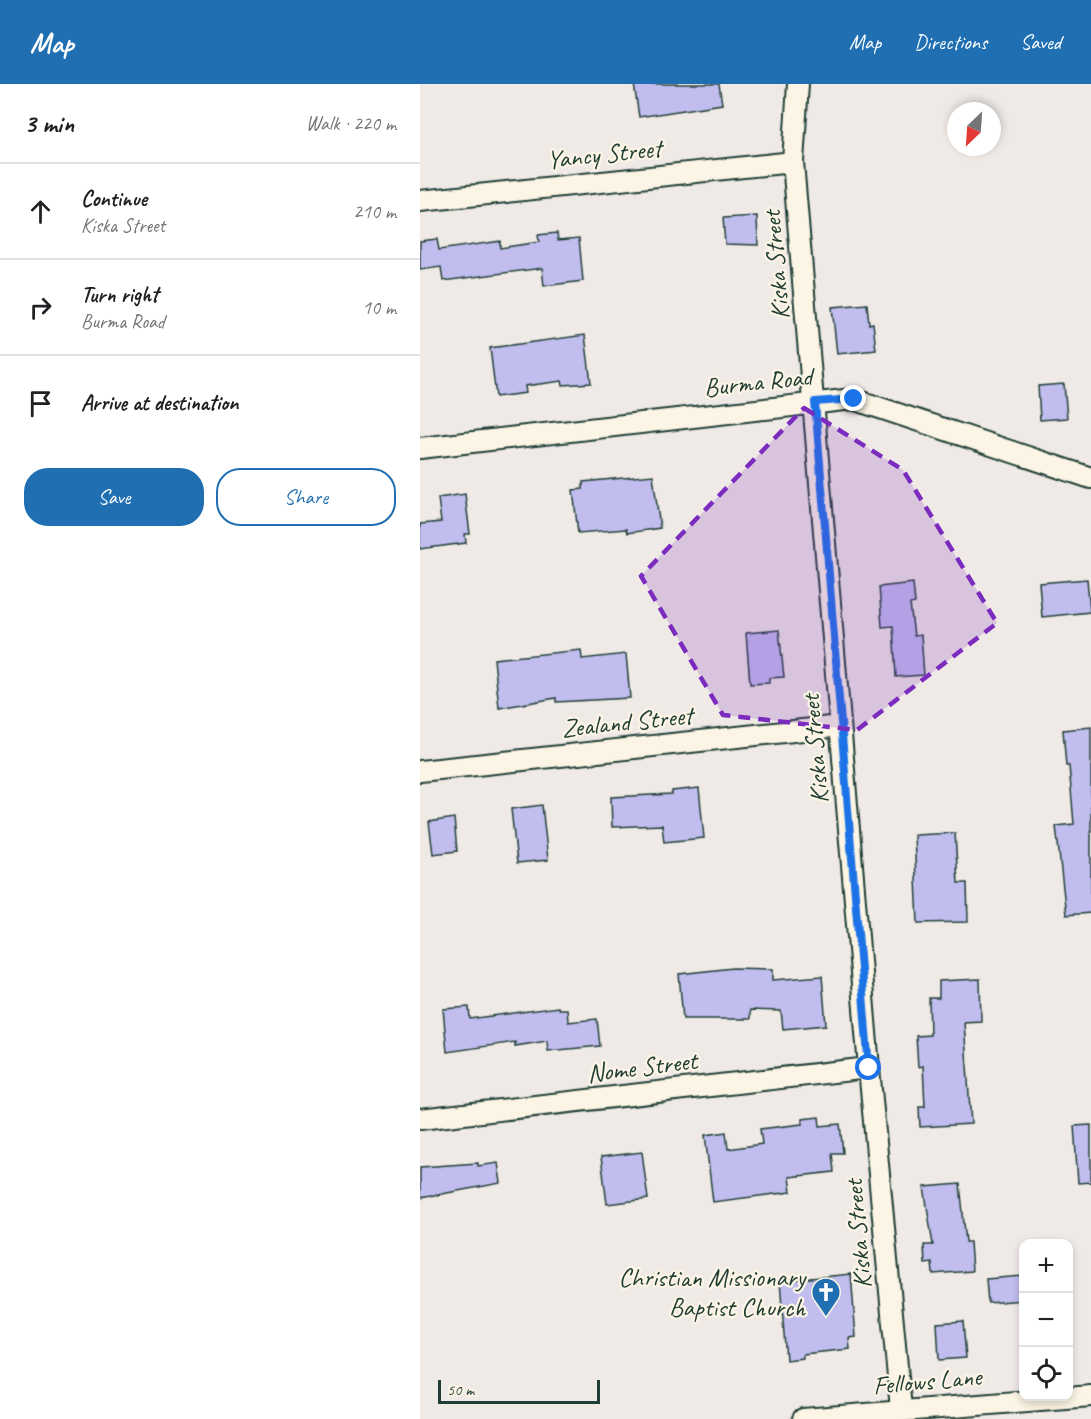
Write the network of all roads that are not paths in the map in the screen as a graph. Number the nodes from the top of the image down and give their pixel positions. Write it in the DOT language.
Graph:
graph roads {
  1 [pos="798,84"];
  2 [pos="794,162"];
  3 [pos="420,201"];
  4 [pos="815,402"];
  5 [pos="420,448"];
  6 [pos="1091,478"];
  7 [pos="840,726"];
  8 [pos="420,771"];
  9 [pos="869,1068"];
  10 [pos="420,1119"];
  11 [pos="1091,1396"];
  12 [pos="901,1409"];
  13 [pos="841,1417"];
  14 [pos="803,1419"];
  1 -- 2 [label="street, Kiska Street"];
  2 -- 3 [label="street, Yancy Street"];
  2 -- 4 [label="street, Kiska Street"];
  4 -- 5 [label="street, Burma Road"];
  4 -- 6 [label="street, Burma Road"];
  4 -- 7 [label="street, Kiska Street"];
  7 -- 8 [label="street, Zealand Street"];
  7 -- 9 [label="street, Kiska Street"];
  9 -- 10 [label="street, Nome Street"];
  9 -- 12 [label="street, Kiska Street"];
  11 -- 12 [label="street, Fellows Lane"];
  12 -- 13 [label="street, Fellows Lane"];
  13 -- 14 [label="street, Fellows Lane"];
}
